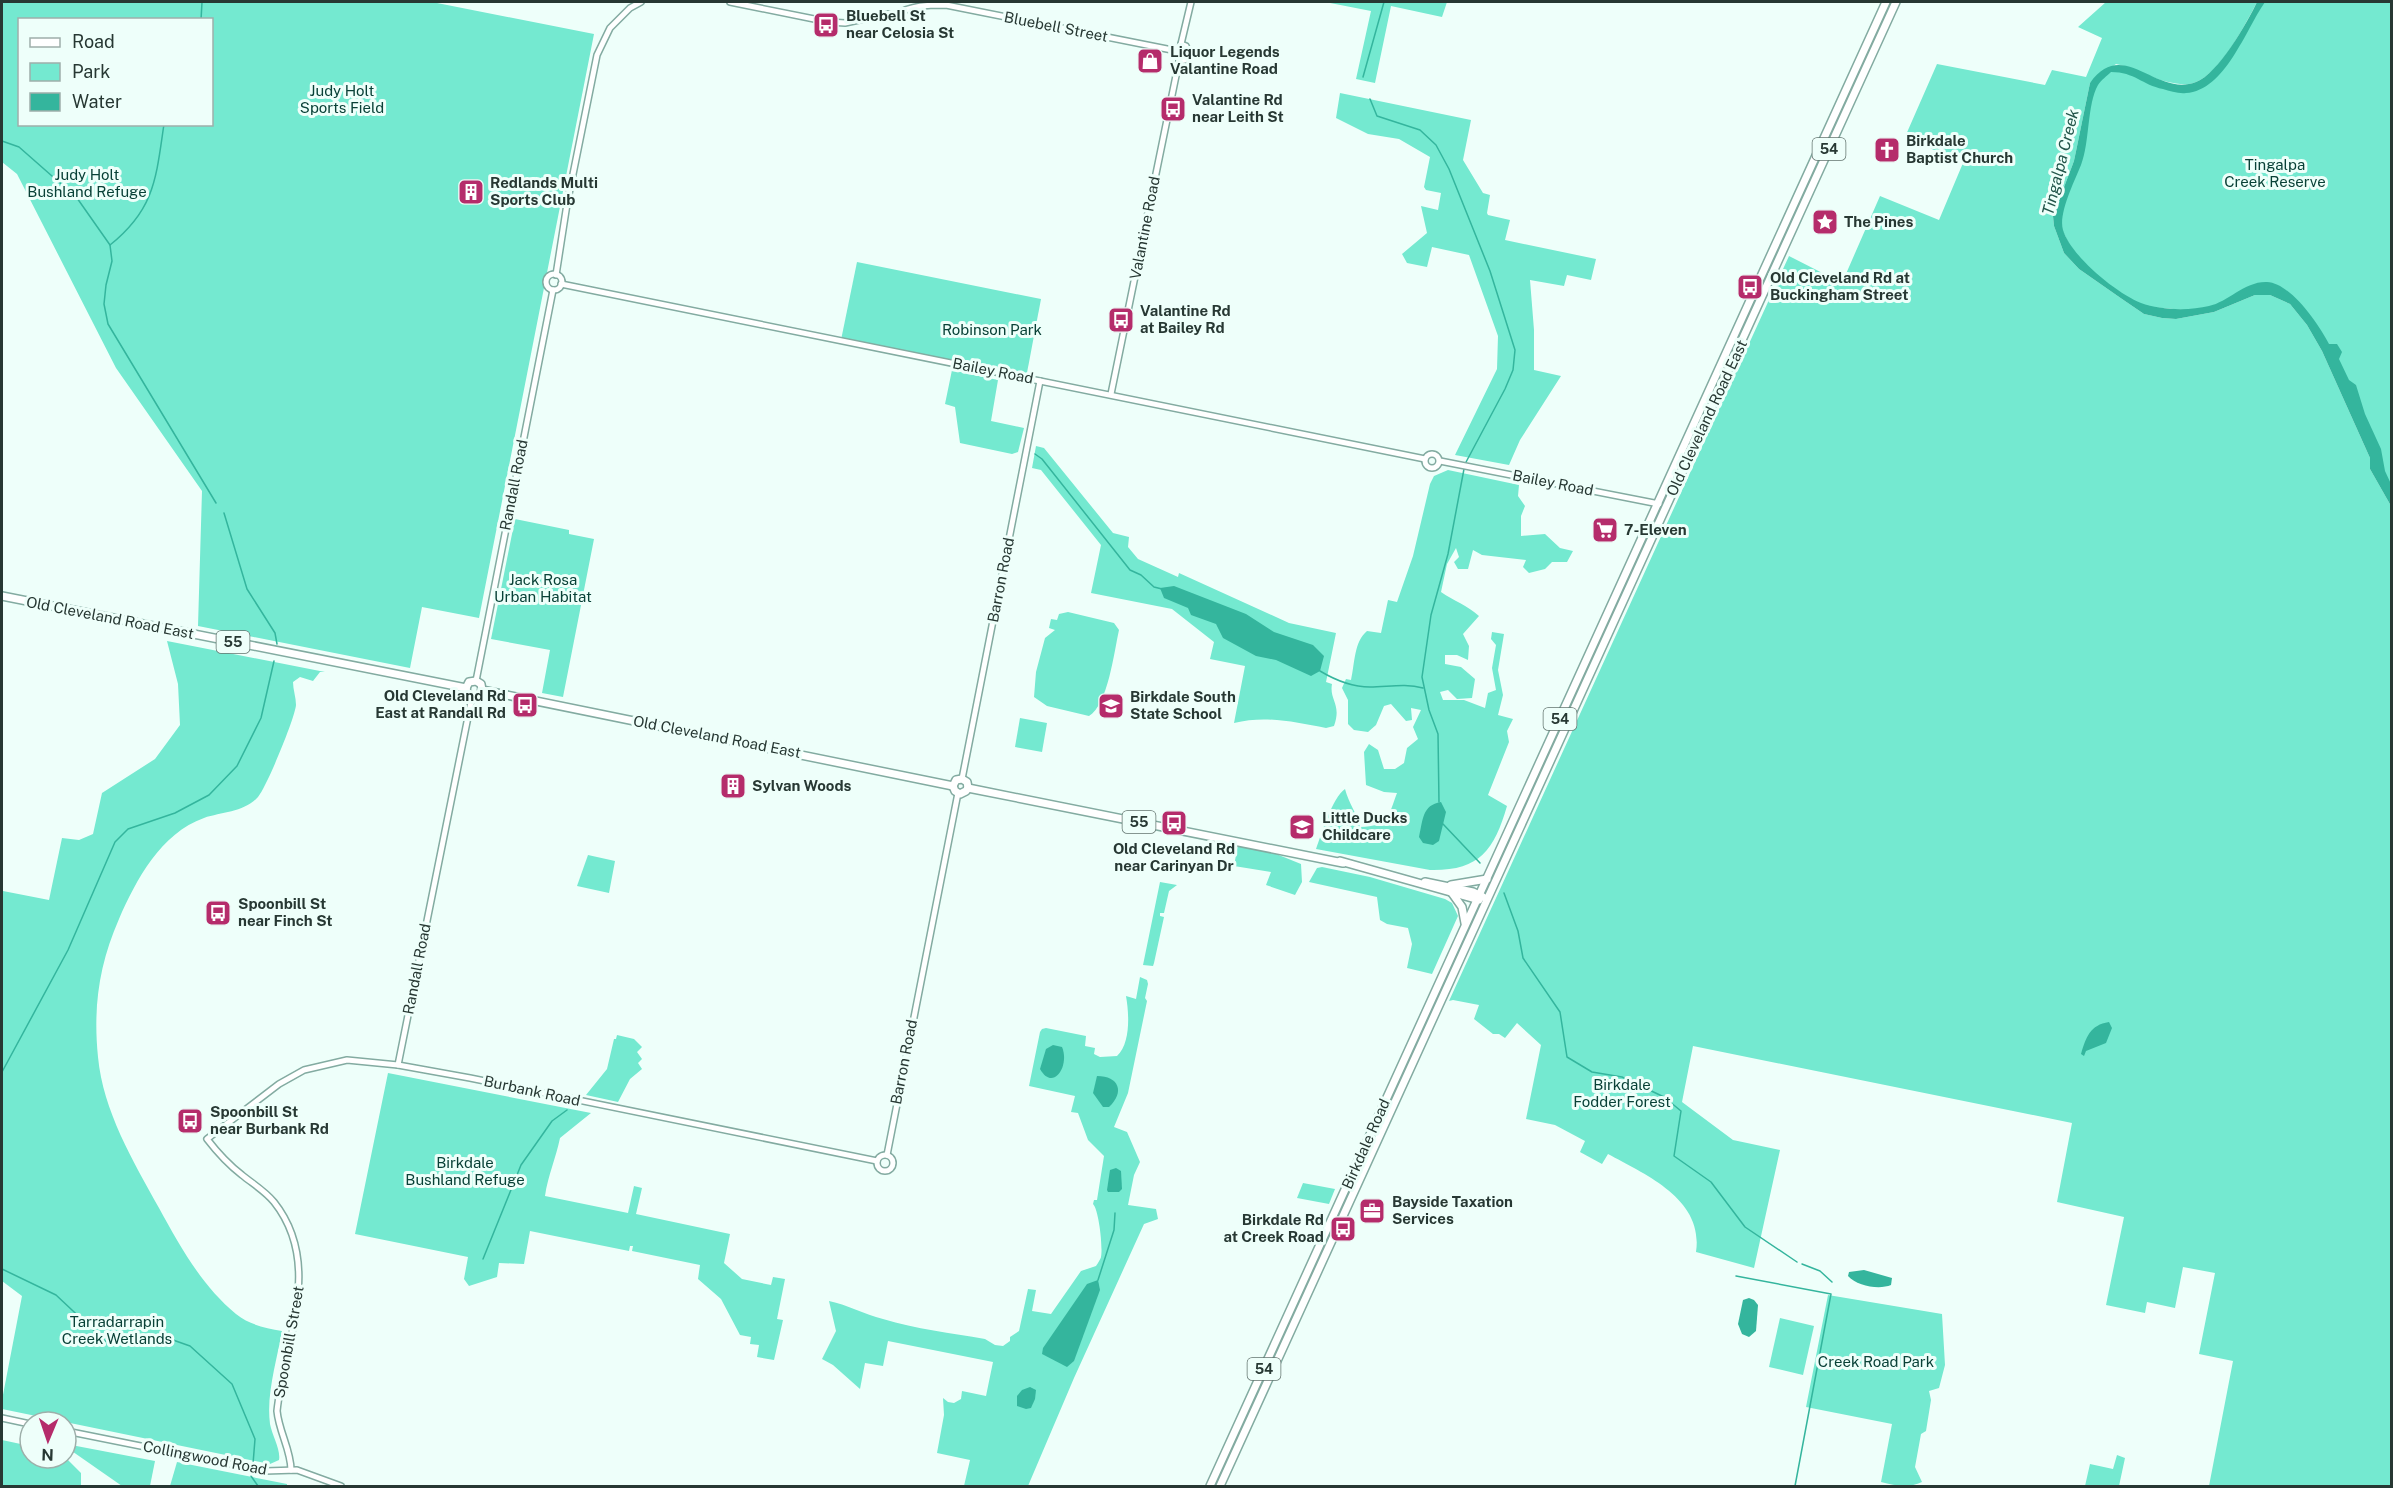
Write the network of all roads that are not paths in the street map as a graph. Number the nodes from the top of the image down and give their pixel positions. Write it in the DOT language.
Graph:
graph roads {
  1 [pos="641,2"];
  2 [pos="730,2"];
  3 [pos="1191,2"];
  4 [pos="1886,2"];
  5 [pos="1896,2"];
  6 [pos="1181,44"];
  7 [pos="1172,50"];
  8 [pos="1179,61"];
  9 [pos="556,275"];
  10 [pos="561,284"];
  11 [pos="553,290"];
  12 [pos="1040,381"];
  13 [pos="1111,394"];
  14 [pos="1425,459"];
  15 [pos="1440,461"];
  16 [pos="1658,504"];
  17 [pos="1666,506"];
  18 [pos="2,596"];
  19 [pos="476,681"];
  20 [pos="466,688"];
  21 [pos="482,690"];
  22 [pos="472,697"];
  23 [pos="962,779"];
  24 [pos="953,786"];
  25 [pos="968,788"];
  26 [pos="958,793"];
  27 [pos="1487,879"];
  28 [pos="1418,882"];
  29 [pos="1445,885"];
  30 [pos="1452,893"];
  31 [pos="1478,897"];
  32 [pos="1488,900"];
  33 [pos="1465,926"];
  34 [pos="398,1065"];
  35 [pos="207,1139"];
  36 [pos="887,1155"];
  37 [pos="877,1161"];
  38 [pos="2,1418"];
  39 [pos="18,1421"];
  40 [pos="78,1433"];
  41 [pos="291,1470"];
  42 [pos="341,1486"];
  43 [pos="1210,1486"];
  44 [pos="1220,1486"];
  1 -- 9 [label="street, Randall Road"];
  2 -- 7 [label="street, Bluebell Street"];
  3 -- 6 [label="street"];
  4 -- 16 [label="main road, Old Cleveland Road East / 54"];
  5 -- 17 [label="main road, Old Cleveland Road East / 54"];
  6 -- 7 [label="street"];
  6 -- 8 [label="street"];
  7 -- 8 [label="street"];
  8 -- 13 [label="street, Valantine Road"];
  9 -- 10 [label="street"];
  9 -- 11 [label="street, Randall Road"];
  10 -- 11 [label="street"];
  10 -- 12 [label="street, Bailey Road"];
  11 -- 19 [label="street, Randall Road"];
  12 -- 13 [label="street, Bailey Road"];
  12 -- 23 [label="street, Barron Road"];
  13 -- 14 [label="street, Bailey Road"];
  14 -- 15 [label="street"];
  14 -- 15 [label="street"];
  15 -- 16 [label="street, Bailey Road"];
  16 -- 17 [label="street, Bailey Road"];
  16 -- 27 [label="main road, Old Cleveland Road East / 54"];
  17 -- 32 [label="main road, Old Cleveland Road East / 54"];
  18 -- 20 [label="main road, Old Cleveland Road East / 55"];
  19 -- 20 [label="main road"];
  19 -- 21 [label="main road"];
  20 -- 22 [label="main road"];
  21 -- 22 [label="main road"];
  21 -- 24 [label="main road, Old Cleveland Road East"];
  22 -- 34 [label="street, Randall Road"];
  23 -- 24 [label="main road"];
  23 -- 25 [label="main road"];
  24 -- 26 [label="main road"];
  25 -- 26 [label="main road"];
  25 -- 28 [label="main road, 55"];
  26 -- 36 [label="street, Barron Road"];
  27 -- 29 [label="main road"];
  27 -- 31 [label="main road, Old Cleveland Road East / 54"];
  28 -- 29 [label="main road, 55"];
  28 -- 30 [label="main road, 55"];
  29 -- 31 [label="main road, 55"];
  30 -- 31 [label="main road, 55"];
  30 -- 33 [label="main road"];
  31 -- 32 [label="main road, 55"];
  31 -- 33 [label="main road, Birkdale Road / 54"];
  32 -- 44 [label="main road, Birkdale Road / 54"];
  33 -- 43 [label="main road, Birkdale Road / 54"];
  34 -- 35 [label="street, Burbank Road"];
  34 -- 37 [label="street, Burbank Road"];
  35 -- 41 [label="street, Spoonbill Street"];
  36 -- 37 [label="street"];
  36 -- 37 [label="street"];
  38 -- 39 [label="street"];
  40 -- 41 [label="street, Collingwood Road"];
  41 -- 42 [label="street, Collingwood Road"];
}
